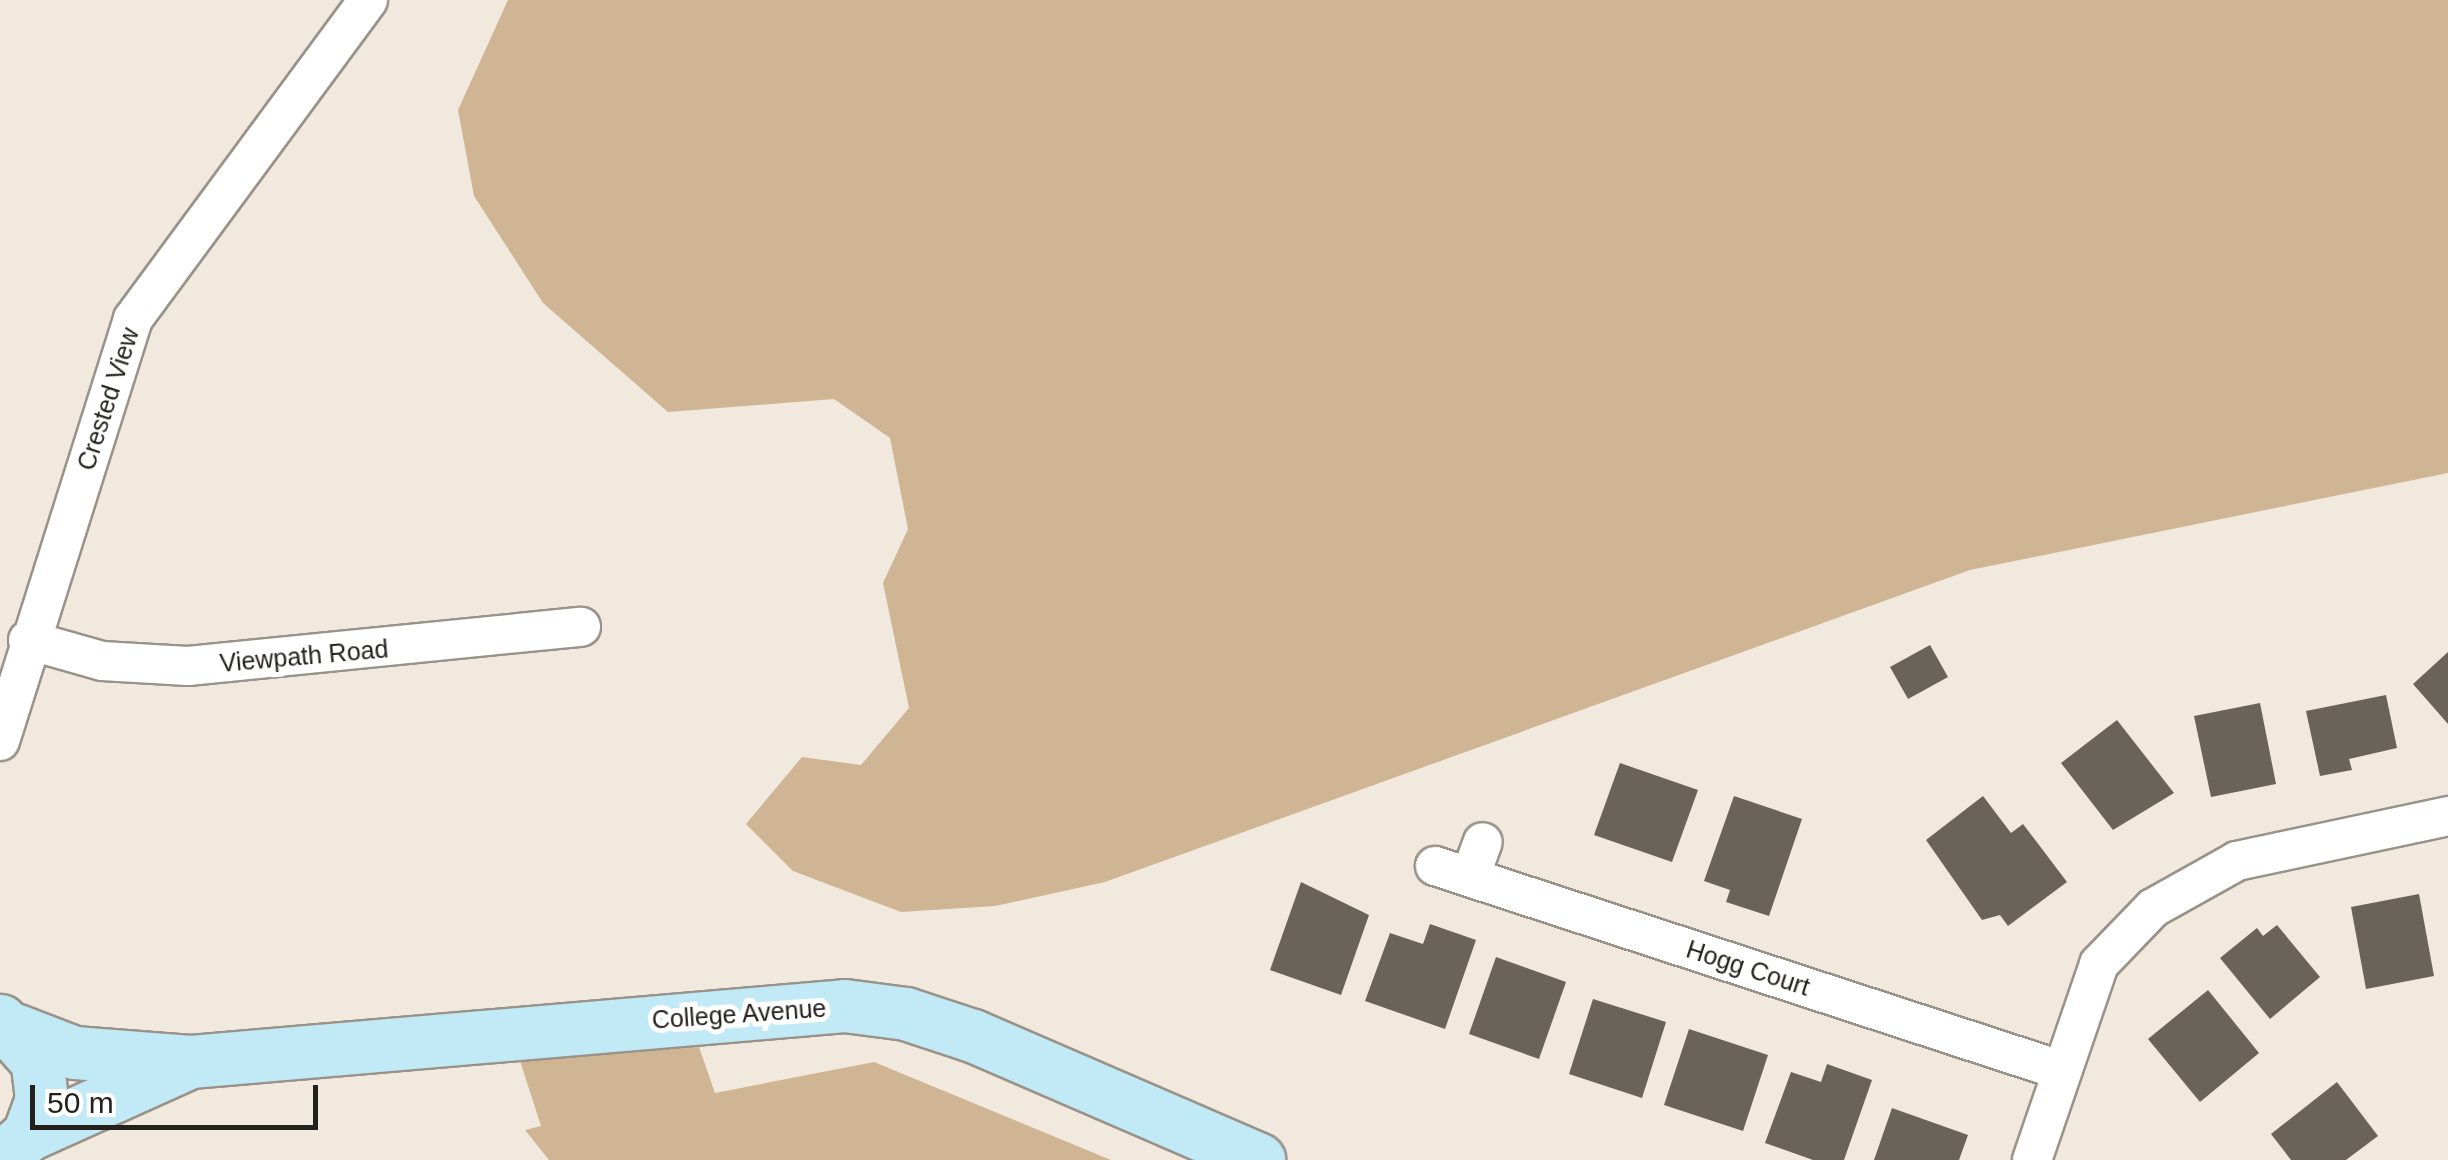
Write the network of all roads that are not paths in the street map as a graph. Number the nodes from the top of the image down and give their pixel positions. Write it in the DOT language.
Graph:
graph roads {
  1 [pos="368,0"];
  2 [pos="582,628"];
  3 [pos="28,640"];
  4 [pos="0,742"];
  5 [pos="2448,816"];
  6 [pos="1462,861"];
  7 [pos="8,1025"];
  8 [pos="191,1062"];
  9 [pos="2060,1070"];
  10 [pos="14,1148"];
  11 [pos="1259,1160"];
  12 [pos="2032,1160"];
  1 -- 3 [label="street, Crested View"];
  2 -- 3 [label="street, Viewpath Road"];
  3 -- 4 [label="street, Crested View"];
  5 -- 9 [label="street"];
  6 -- 9 [label="street, Hogg Court"];
  7 -- 8 [label="street, College Avenue"];
  7 -- 10 [label="street, College Avenue"];
  8 -- 10 [label="street, College Avenue"];
  8 -- 11 [label="street, College Avenue"];
  9 -- 12 [label="street"];
}
